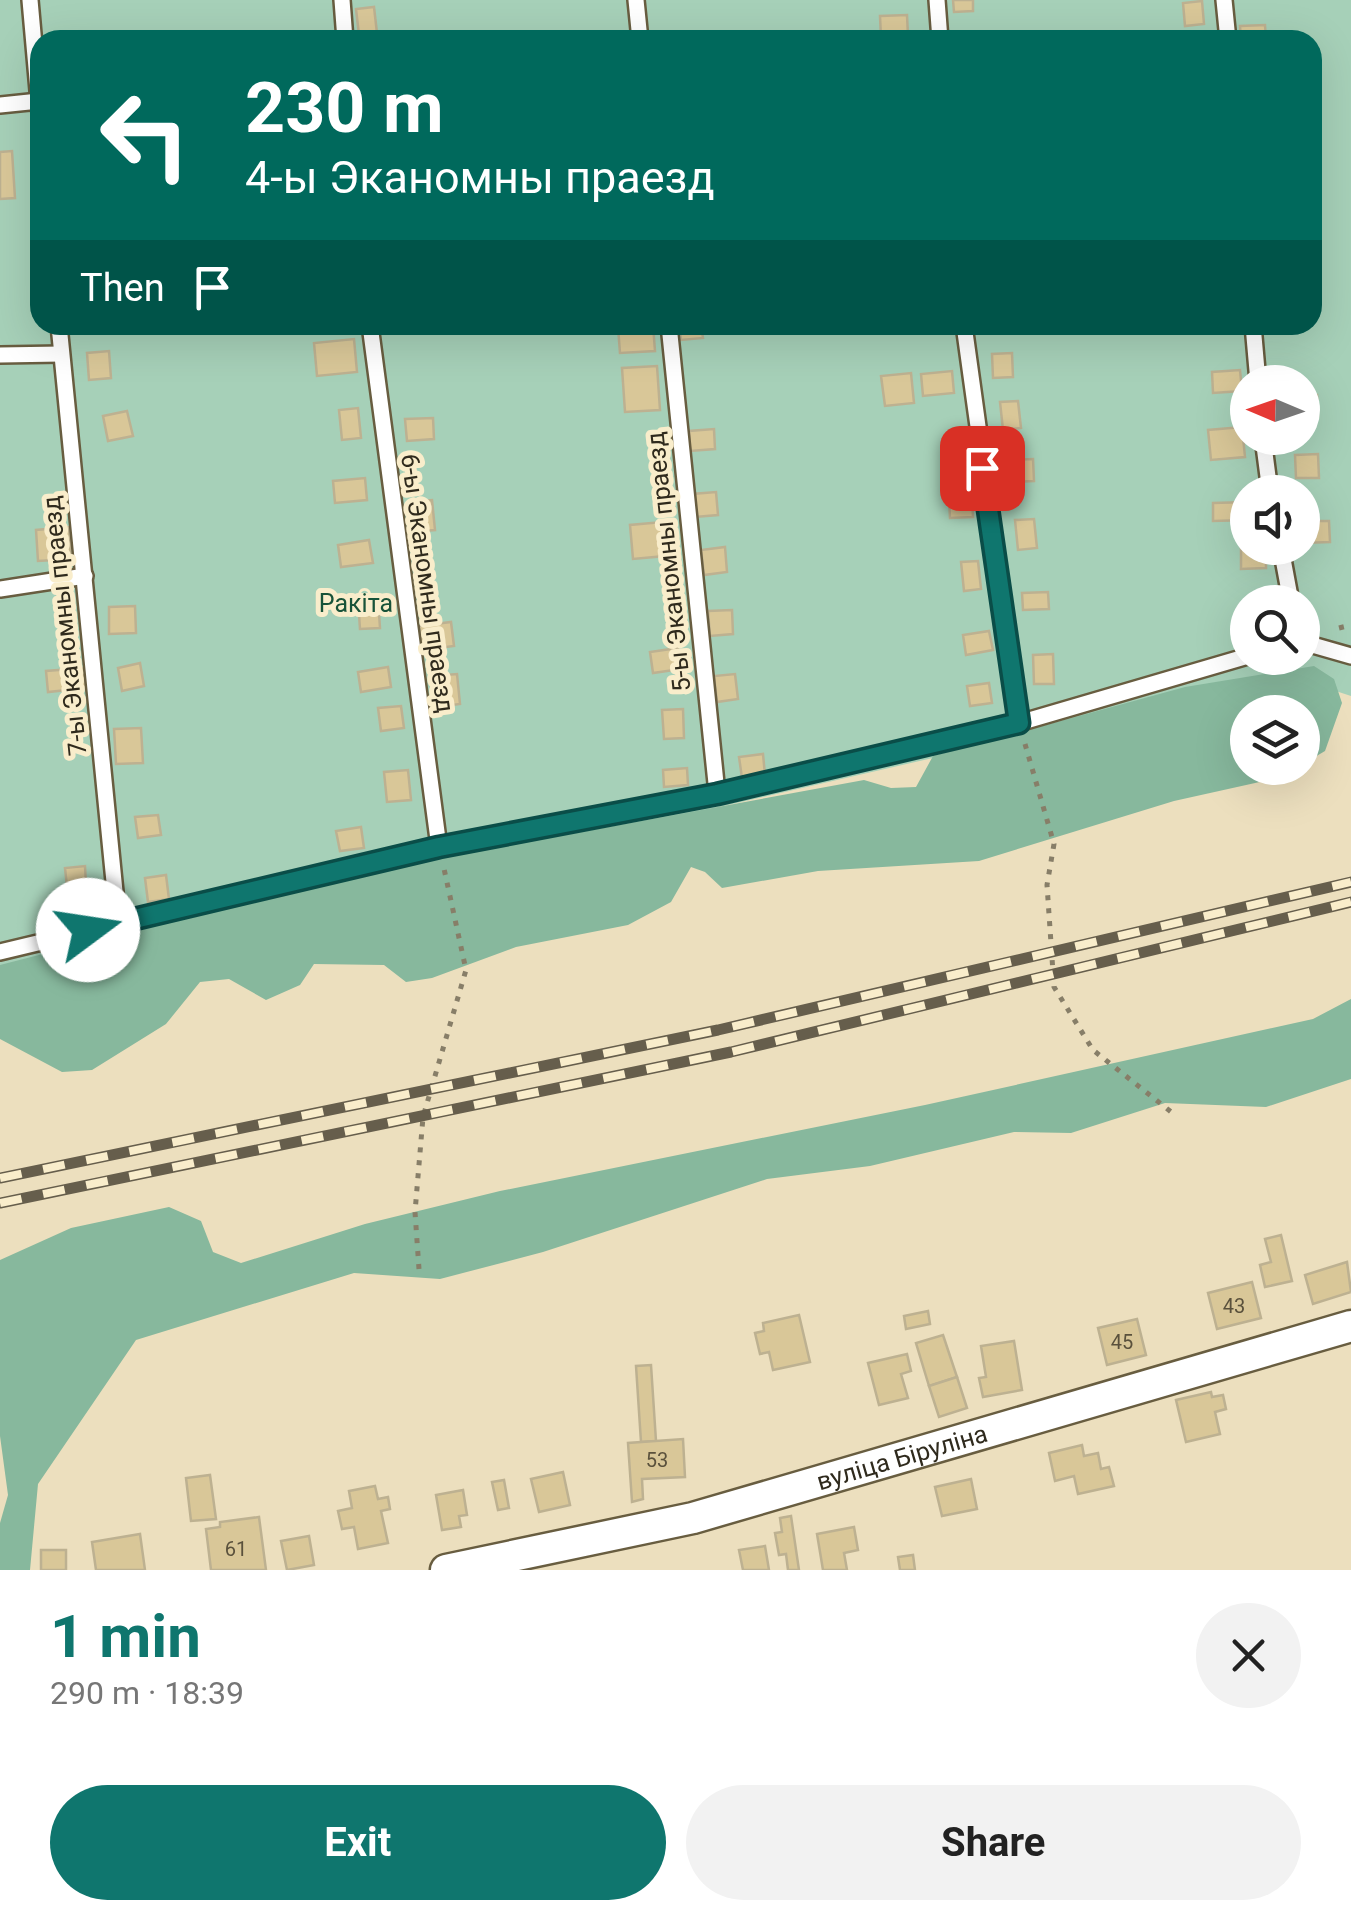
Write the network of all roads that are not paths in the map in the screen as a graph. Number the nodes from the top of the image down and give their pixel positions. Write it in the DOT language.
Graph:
graph roads {
  1 [pos="30,0"];
  2 [pos="342,0"];
  3 [pos="636,0"];
  4 [pos="937,0"];
  5 [pos="1224,0"];
  6 [pos="33,30"];
  7 [pos="344,30"];
  8 [pos="639,30"];
  9 [pos="939,30"];
  10 [pos="1227,30"];
  11 [pos="30,102"];
  12 [pos="0,105"];
  13 [pos="60,335"];
  14 [pos="371,335"];
  15 [pos="670,335"];
  16 [pos="965,335"];
  17 [pos="1254,335"];
  18 [pos="61,354"];
  19 [pos="0,356"];
  20 [pos="1257,365"];
  21 [pos="86,576"];
  22 [pos="0,589"];
  23 [pos="1320,647"];
  24 [pos="1351,656"];
  25 [pos="1230,661"];
  26 [pos="1019,723"];
  27 [pos="717,794"];
  28 [pos="439,847"];
  29 [pos="118,922"];
  30 [pos="0,952"];
  31 [pos="1351,1326"];
  32 [pos="446,1570"];
  1 -- 6 [label="lane"];
  2 -- 7 [label="lane"];
  3 -- 8 [label="lane"];
  4 -- 9 [label="lane"];
  5 -- 10 [label="lane"];
  11 -- 12 [label="lane"];
  13 -- 18 [label="lane, 7-ы Эканомны праезд"];
  14 -- 28 [label="lane, 6-ы Эканомны праезд"];
  15 -- 27 [label="lane, 5-ы Эканомны праезд"];
  16 -- 26 [label="lane"];
  17 -- 20 [label="lane"];
  18 -- 19 [label="lane"];
  18 -- 21 [label="lane, 7-ы Эканомны праезд"];
  21 -- 22 [label="lane"];
  21 -- 29 [label="lane, 7-ы Эканомны праезд"];
  23 -- 24 [label="lane"];
  25 -- 26 [label="lane"];
  26 -- 27 [label="lane"];
  27 -- 28 [label="lane"];
  28 -- 29 [label="lane"];
  29 -- 30 [label="lane"];
  31 -- 32 [label="street, вуліца Біруліна"];
}
